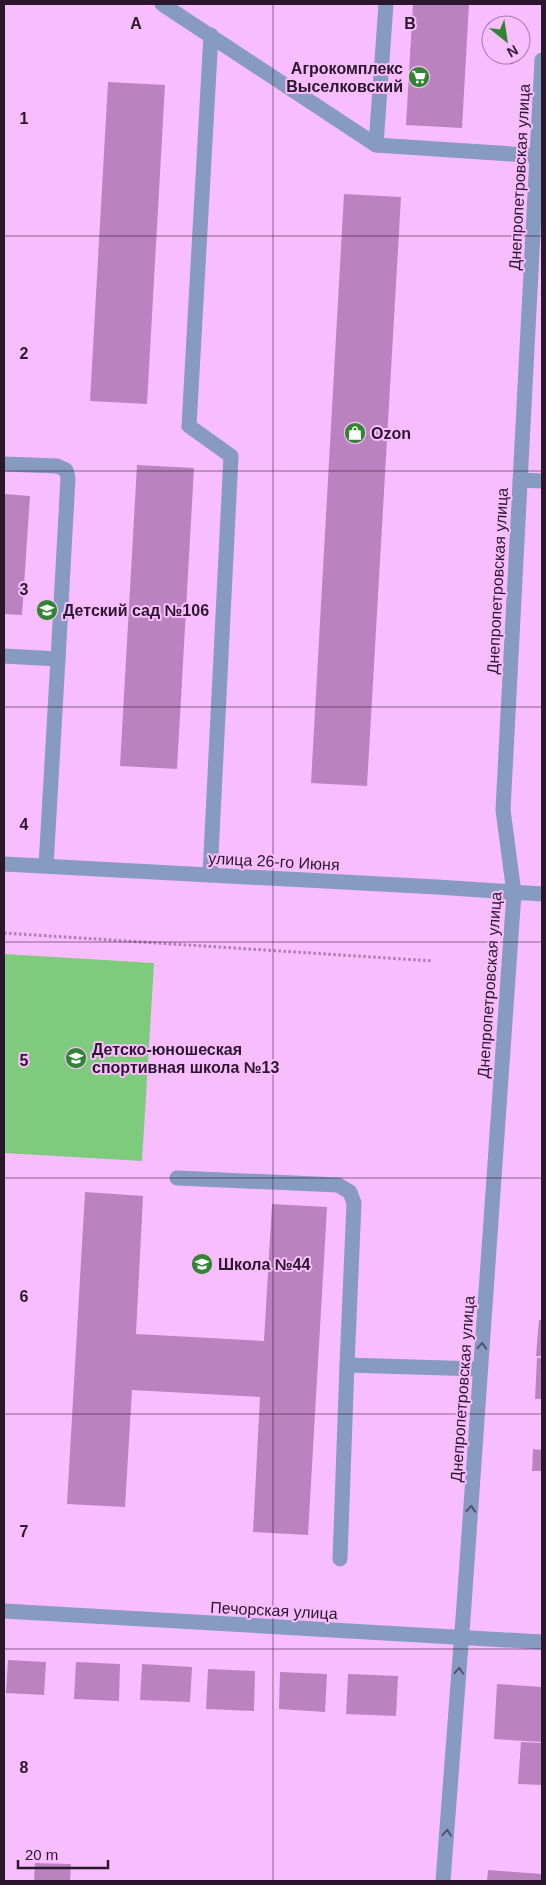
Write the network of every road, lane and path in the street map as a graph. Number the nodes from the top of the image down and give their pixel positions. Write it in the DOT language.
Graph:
graph roads {
  1 [pos="162,4"];
  2 [pos="386,4"];
  3 [pos="211,35"];
  4 [pos="542,60"];
  5 [pos="376,145"];
  6 [pos="540,156"];
  7 [pos="4,464"];
  8 [pos="520,480"];
  9 [pos="542,481"];
  10 [pos="4,656"];
  11 [pos="58,659"];
  12 [pos="4,864"];
  13 [pos="46,866"];
  14 [pos="210,875"];
  15 [pos="514,893"];
  16 [pos="542,894"];
  17 [pos="4,933"];
  18 [pos="433,961"];
  19 [pos="177,1178"];
  20 [pos="347,1365"];
  21 [pos="480,1369"];
  22 [pos="340,1559"];
  23 [pos="4,1611"];
  24 [pos="462,1638"];
  25 [pos="542,1642"];
  26 [pos="443,1881"];
  1 -- 3 [label="street"];
  2 -- 5 [label="street"];
  3 -- 5 [label="street"];
  3 -- 14 [label="street"];
  4 -- 6 [label="street, Днепропетровская улица"];
  5 -- 6 [label="street"];
  6 -- 8 [label="street, Днепропетровская улица"];
  7 -- 11 [label="street"];
  8 -- 9 [label="street"];
  8 -- 15 [label="street, Днепропетровская улица"];
  10 -- 11 [label="street"];
  11 -- 13 [label="street"];
  12 -- 13 [label="street, улица 26-го Июня"];
  13 -- 14 [label="street, улица 26-го Июня"];
  14 -- 15 [label="street, улица 26-го Июня"];
  15 -- 16 [label="street, улица 26-го Июня"];
  21 -- 15 [label="street, Днепропетровская улица, one-way"];
  17 -- 18 [label="path"];
  19 -- 20 [label="street"];
  20 -- 21 [label="street"];
  20 -- 22 [label="street"];
  24 -- 21 [label="street, Днепропетровская улица, one-way"];
  23 -- 24 [label="street, Печорская улица"];
  24 -- 25 [label="street, Печорская улица"];
  26 -- 24 [label="street, Днепропетровская улица, one-way"];
}
